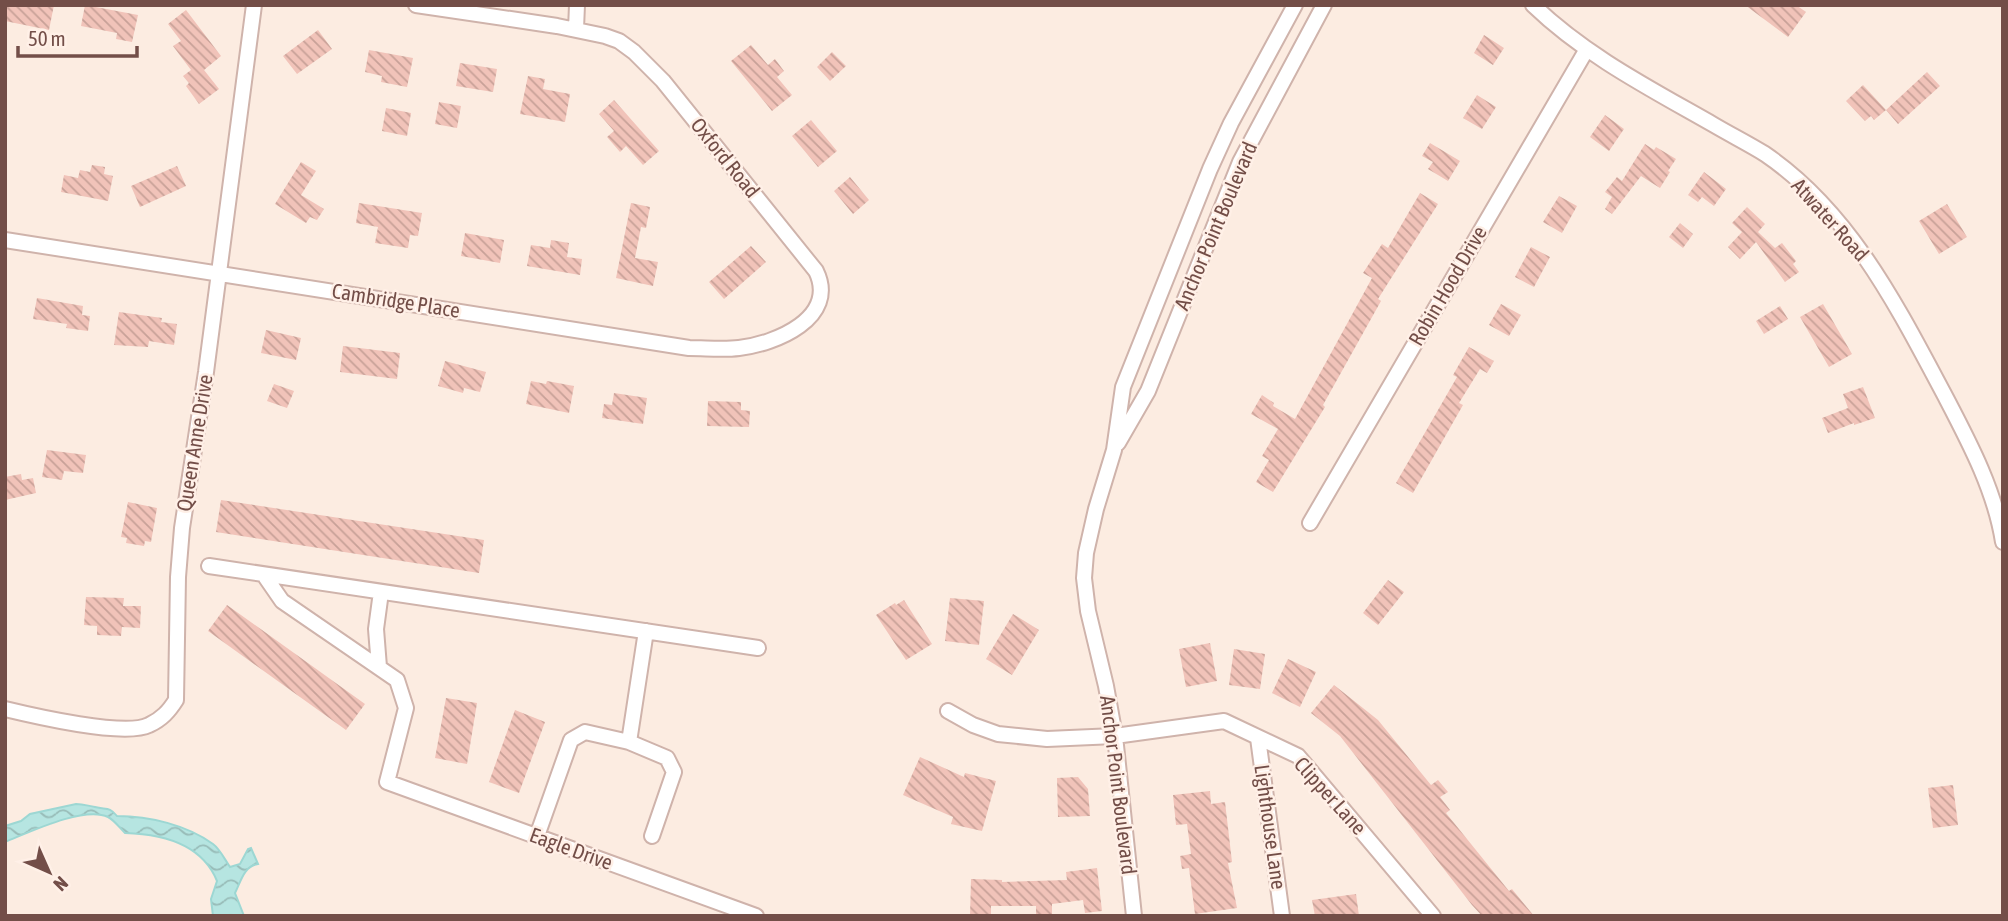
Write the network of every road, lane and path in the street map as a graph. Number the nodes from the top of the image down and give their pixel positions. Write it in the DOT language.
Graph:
graph roads {
  1 [pos="254,5"];
  2 [pos="416,5"];
  3 [pos="577,5"];
  4 [pos="1295,5"];
  5 [pos="1324,5"];
  6 [pos="1533,5"];
  7 [pos="576,29"];
  8 [pos="1587,49"];
  9 [pos="5,240"];
  10 [pos="219,274"];
  11 [pos="785,334"];
  12 [pos="1114,450"];
  13 [pos="1310,523"];
  14 [pos="2003,542"];
  15 [pos="209,566"];
  16 [pos="264,575"];
  17 [pos="381,592"];
  18 [pos="646,631"];
  19 [pos="758,648"];
  20 [pos="379,667"];
  21 [pos="5,709"];
  22 [pos="948,711"];
  23 [pos="1115,736"];
  24 [pos="1258,738"];
  25 [pos="629,742"];
  26 [pos="537,836"];
  27 [pos="652,836"];
  28 [pos="756,916"];
  29 [pos="1134,916"];
  30 [pos="1282,916"];
  31 [pos="1433,916"];
  1 -- 10 [label="street, Queen Anne Drive"];
  2 -- 7 [label="street"];
  3 -- 7 [label="street"];
  4 -- 12 [label="street, Anchor Point Boulevard"];
  5 -- 12 [label="street, Anchor Point Boulevard"];
  6 -- 8 [label="street, Atwater Road"];
  7 -- 11 [label="street, Oxford Road"];
  8 -- 13 [label="street, Robin Hood Drive"];
  8 -- 14 [label="street, Atwater Road"];
  9 -- 10 [label="street, Cambridge Place"];
  10 -- 11 [label="street, Cambridge Place"];
  10 -- 21 [label="street, Queen Anne Drive"];
  12 -- 23 [label="street, Anchor Point Boulevard"];
  15 -- 16 [label="street"];
  16 -- 17 [label="street"];
  16 -- 20 [label="street"];
  17 -- 18 [label="street"];
  17 -- 20 [label="street"];
  18 -- 19 [label="street"];
  18 -- 25 [label="street"];
  20 -- 26 [label="street, Eagle Drive"];
  22 -- 23 [label="street, Clipper Lane"];
  23 -- 24 [label="street, Clipper Lane"];
  23 -- 29 [label="street, Anchor Point Boulevard"];
  24 -- 30 [label="street, Lighthouse Lane"];
  24 -- 31 [label="street, Clipper Lane"];
  25 -- 26 [label="street"];
  25 -- 27 [label="street"];
  26 -- 28 [label="street, Eagle Drive"];
}
